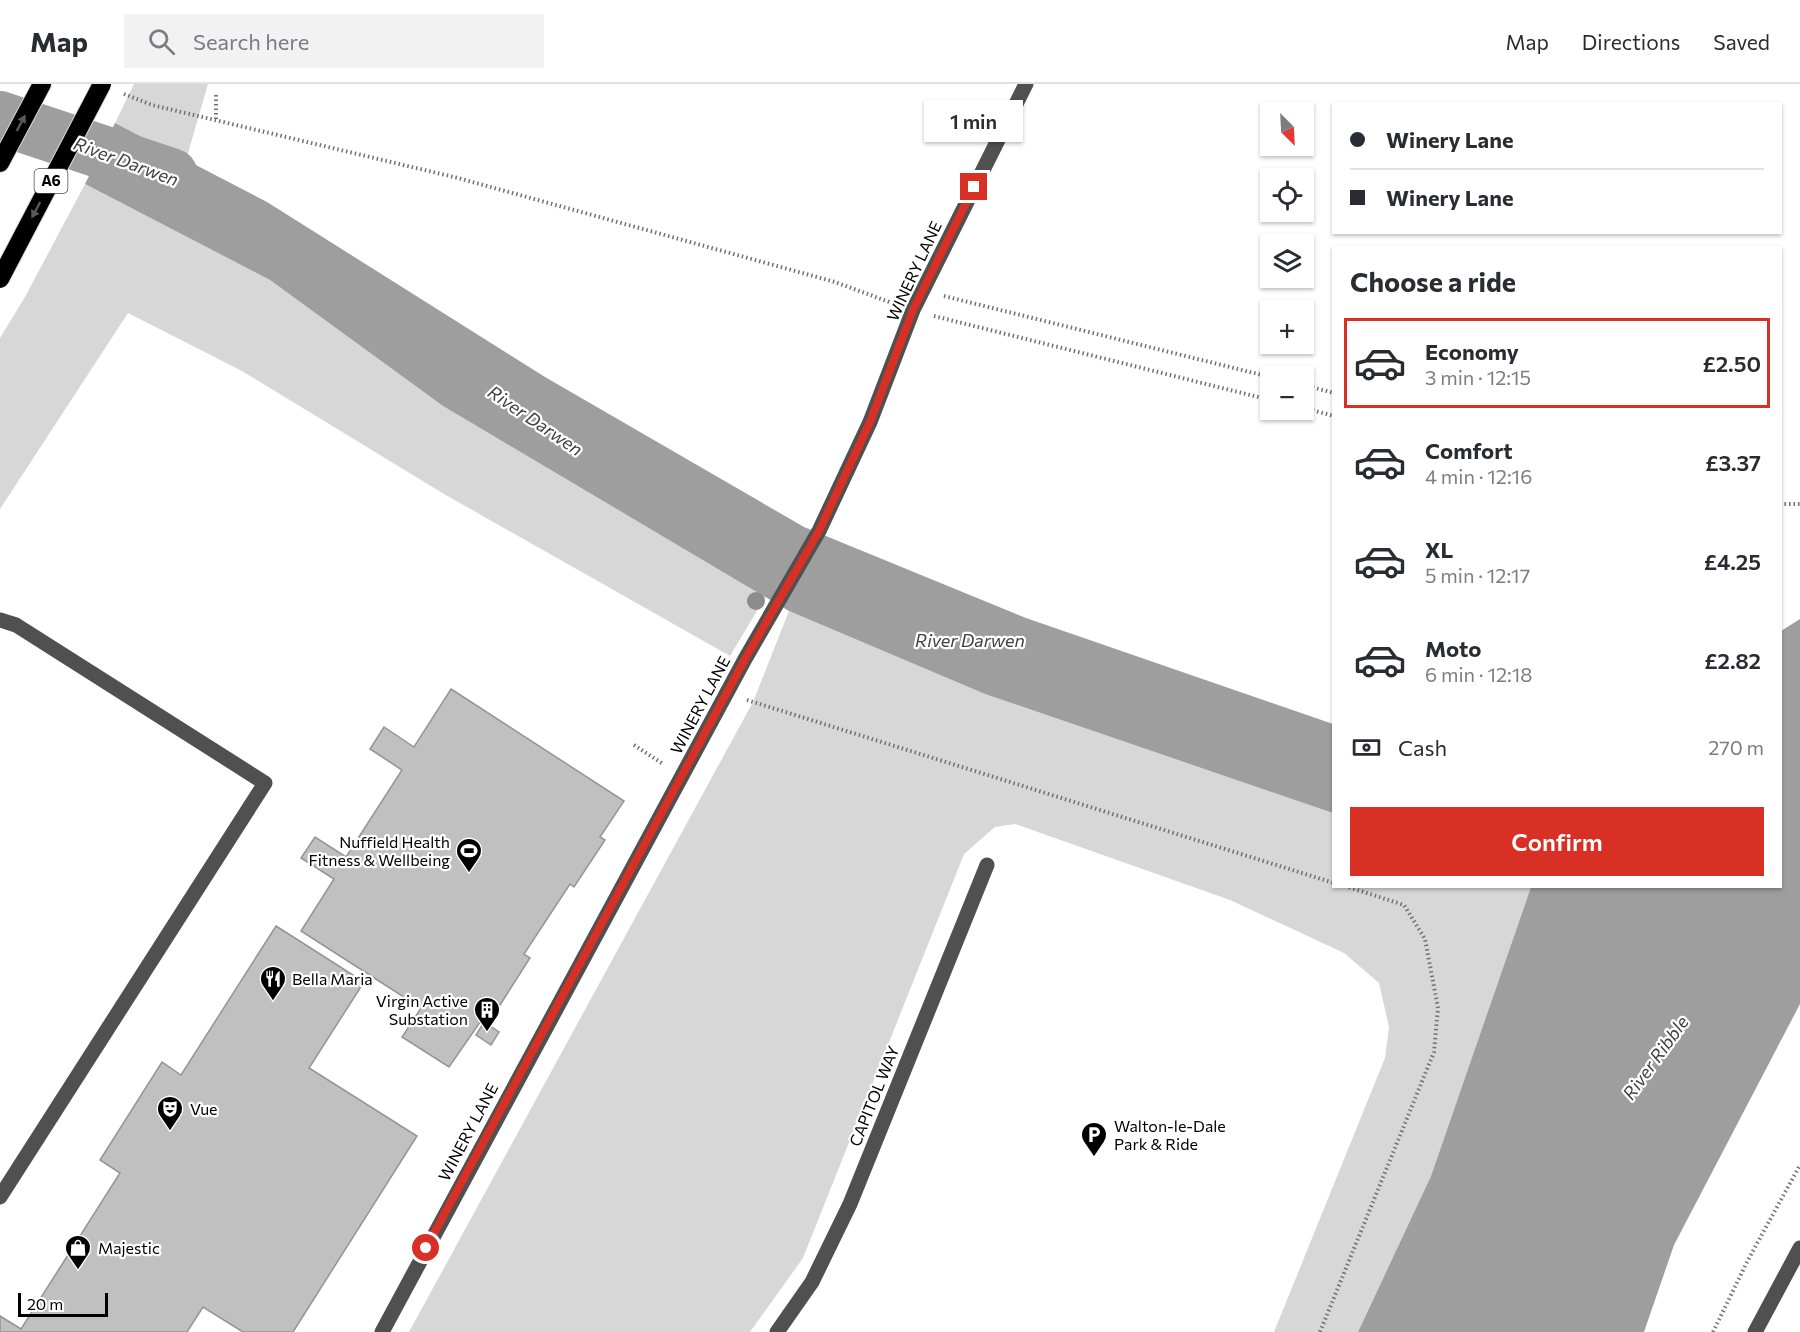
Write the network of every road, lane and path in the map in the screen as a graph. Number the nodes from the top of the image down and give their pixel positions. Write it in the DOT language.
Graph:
graph roads {
  1 [pos="42,84"];
  2 [pos="1026,84"];
  3 [pos="109,88"];
  4 [pos="216,95"];
  5 [pos="216,120"];
  6 [pos="0,163"];
  7 [pos="0,279"];
  8 [pos="923,291"];
  9 [pos="913,310"];
  10 [pos="1260,375"];
  11 [pos="1314,388"];
  12 [pos="1332,392"];
  13 [pos="1260,397"];
  14 [pos="1314,411"];
  15 [pos="1332,415"];
  16 [pos="1782,504"];
  17 [pos="1800,504"];
  18 [pos="0,620"];
  19 [pos="727,692"];
  20 [pos="634,745"];
  21 [pos="682,776"];
  22 [pos="987,865"];
  23 [pos="1332,882"];
  24 [pos="1351,888"];
  25 [pos="1800,1165"];
  26 [pos="0,1197"];
  27 [pos="1800,1248"];
  28 [pos="382,1332"];
  29 [pos="777,1332"];
  30 [pos="1320,1332"];
  31 [pos="1713,1332"];
  32 [pos="1755,1332"];
  6 -- 1 [label="highway, one-way"];
  2 -- 8 [label="street, WINERY LANE"];
  3 -- 5 [label="path"];
  3 -- 7 [label="highway, A6, one-way, bridge"];
  4 -- 5 [label="path"];
  5 -- 9 [label="path"];
  8 -- 9 [label="street, WINERY LANE"];
  8 -- 10 [label="path"];
  9 -- 13 [label="path"];
  9 -- 19 [label="street, WINERY LANE"];
  11 -- 12 [label="path"];
  14 -- 15 [label="path"];
  16 -- 17 [label="path"];
  18 -- 26 [label="street"];
  19 -- 21 [label="street, WINERY LANE"];
  19 -- 23 [label="path"];
  20 -- 21 [label="path"];
  21 -- 28 [label="street, WINERY LANE"];
  22 -- 29 [label="street, CAPITOL WAY"];
  24 -- 30 [label="path"];
  25 -- 31 [label="path"];
  27 -- 32 [label="street"];
}
